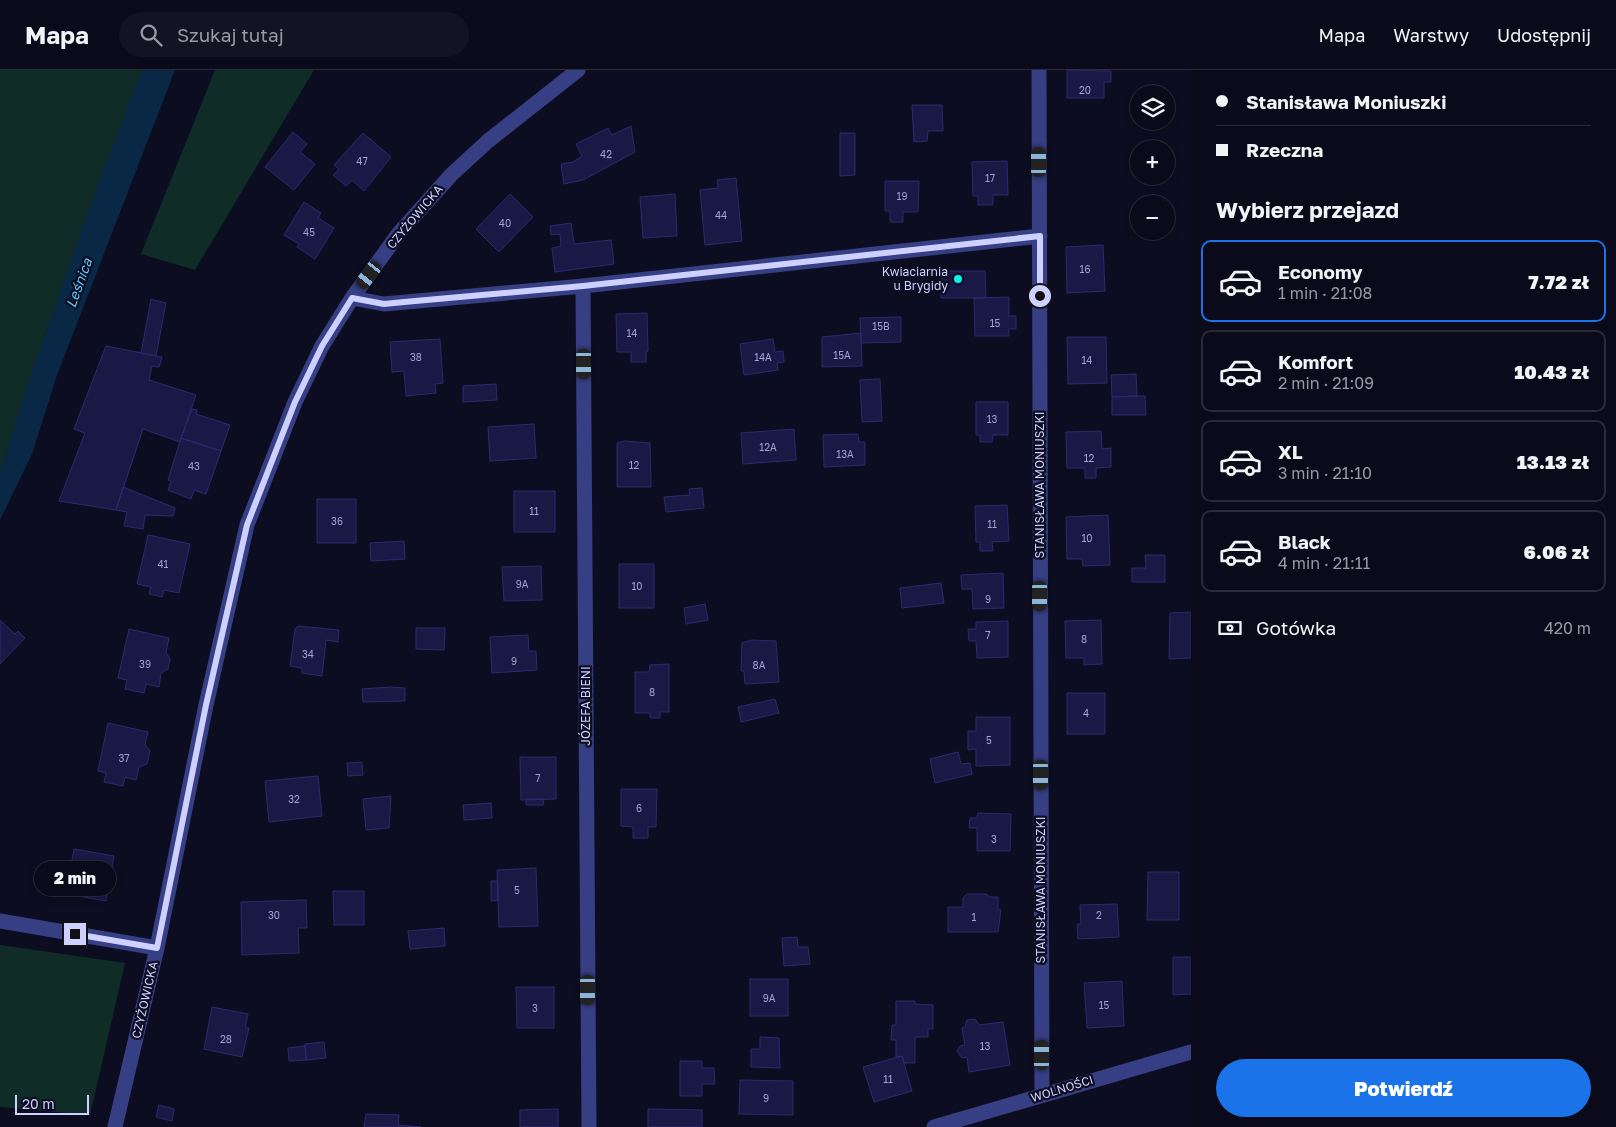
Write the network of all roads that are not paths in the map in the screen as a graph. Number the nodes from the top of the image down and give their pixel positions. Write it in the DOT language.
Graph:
graph roads {
  1 [pos="578,70"];
  2 [pos="1039,70"];
  3 [pos="1040,236"];
  4 [pos="583,286"];
  5 [pos="352,298"];
  6 [pos="0,921"];
  7 [pos="157,948"];
  8 [pos="1191,1052"];
  9 [pos="1042,1095"];
  10 [pos="116,1127"];
  11 [pos="589,1127"];
  12 [pos="934,1127"];
  1 -- 5 [label="street, CZYŻOWICKA"];
  2 -- 3 [label="street, STANISŁAWA MONIUSZKI"];
  3 -- 4 [label="street"];
  3 -- 9 [label="street, STANISŁAWA MONIUSZKI"];
  4 -- 5 [label="street"];
  4 -- 11 [label="street, JÓZEFA BIENI"];
  5 -- 7 [label="street, CZYŻOWICKA"];
  6 -- 7 [label="street"];
  7 -- 10 [label="street, CZYŻOWICKA"];
  8 -- 9 [label="street, WOLNOŚCI"];
  9 -- 12 [label="street, WOLNOŚCI"];
}
